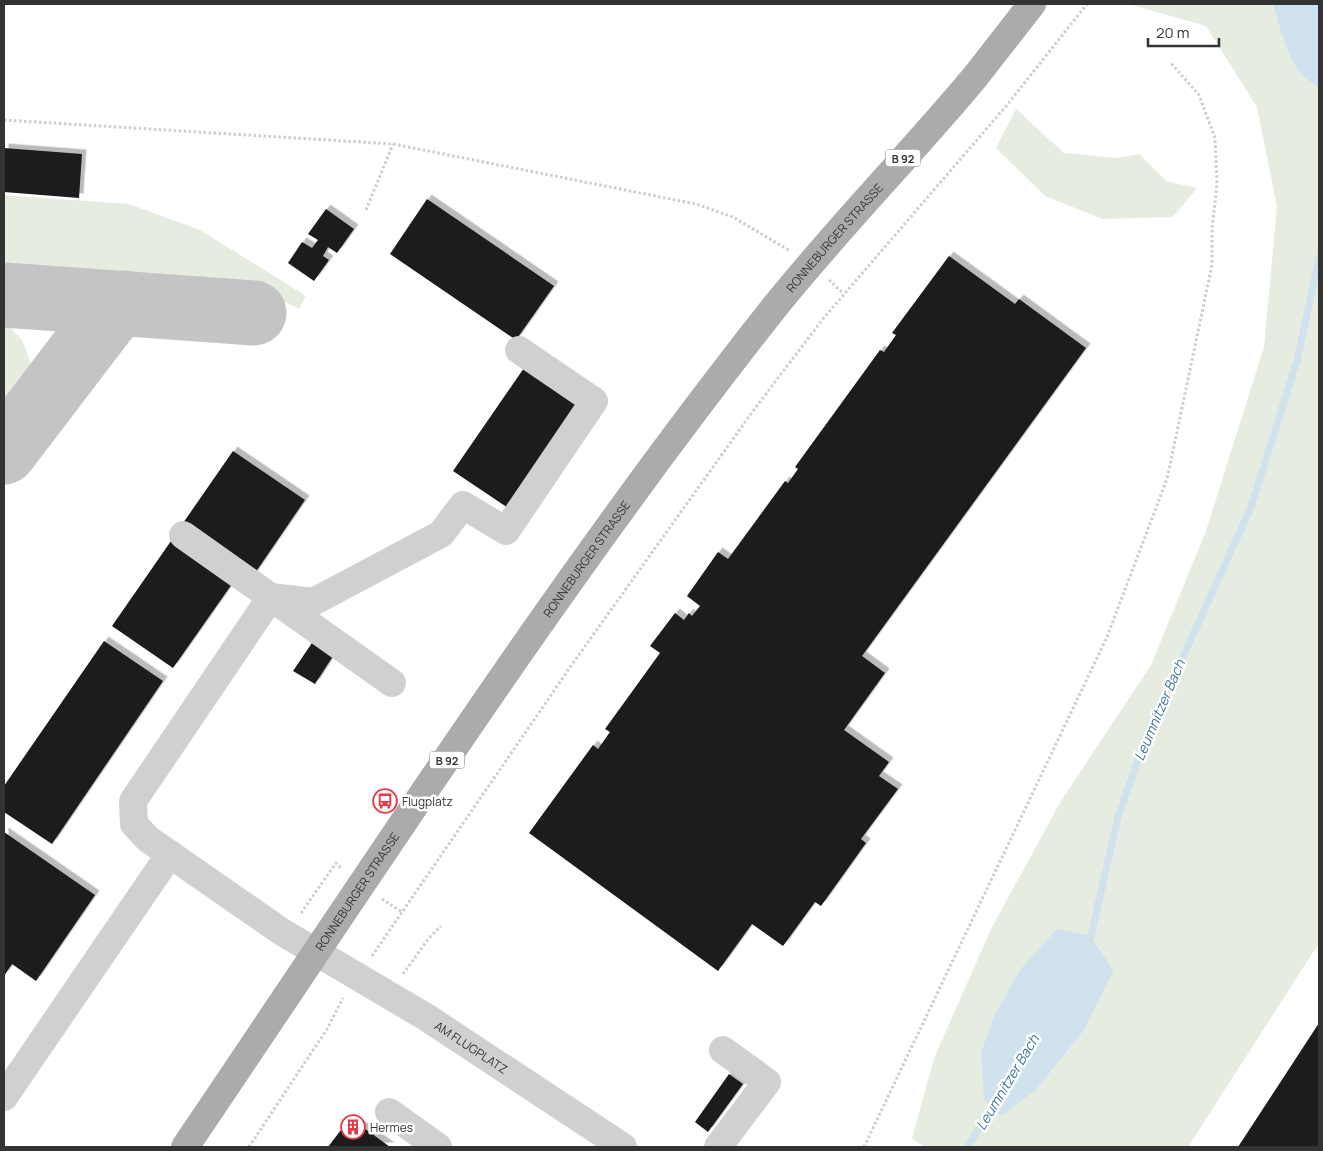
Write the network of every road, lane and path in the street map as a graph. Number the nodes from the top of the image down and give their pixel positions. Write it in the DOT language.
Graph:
graph roads {
  1 [pos="1032,4"];
  2 [pos="1087,4"];
  3 [pos="1170,62"];
  4 [pos="4,120"];
  5 [pos="393,144"];
  6 [pos="366,210"];
  7 [pos="811,263"];
  8 [pos="519,350"];
  9 [pos="183,535"];
  10 [pos="271,597"];
  11 [pos="392,682"];
  12 [pos="170,854"];
  13 [pos="441,926"];
  14 [pos="317,953"];
  15 [pos="358,977"];
  16 [pos="389,995"];
  17 [pos="723,1050"];
  18 [pos="4,1098"];
  19 [pos="389,1112"];
  20 [pos="185,1147"];
  21 [pos="249,1147"];
  22 [pos="438,1147"];
  23 [pos="623,1147"];
  24 [pos="718,1147"];
  25 [pos="864,1147"];
  1 -- 7 [label="main road, RONNEBURGER STRASSE / B 92"];
  2 -- 15 [label="path"];
  3 -- 25 [label="path"];
  4 -- 5 [label="path"];
  5 -- 6 [label="path"];
  5 -- 7 [label="path"];
  7 -- 14 [label="main road, RONNEBURGER STRASSE / B 92"];
  8 -- 10 [label="street"];
  9 -- 10 [label="street"];
  10 -- 11 [label="street"];
  10 -- 12 [label="street, AM FLUGPLATZ"];
  12 -- 14 [label="street, AM FLUGPLATZ"];
  12 -- 18 [label="street"];
  13 -- 16 [label="path"];
  14 -- 15 [label="street, AM FLUGPLATZ"];
  14 -- 20 [label="main road, RONNEBURGER STRASSE / B 92"];
  15 -- 16 [label="street, AM FLUGPLATZ"];
  15 -- 21 [label="path"];
  16 -- 23 [label="street, AM FLUGPLATZ"];
  17 -- 24 [label="street"];
  19 -- 22 [label="street"];
}
